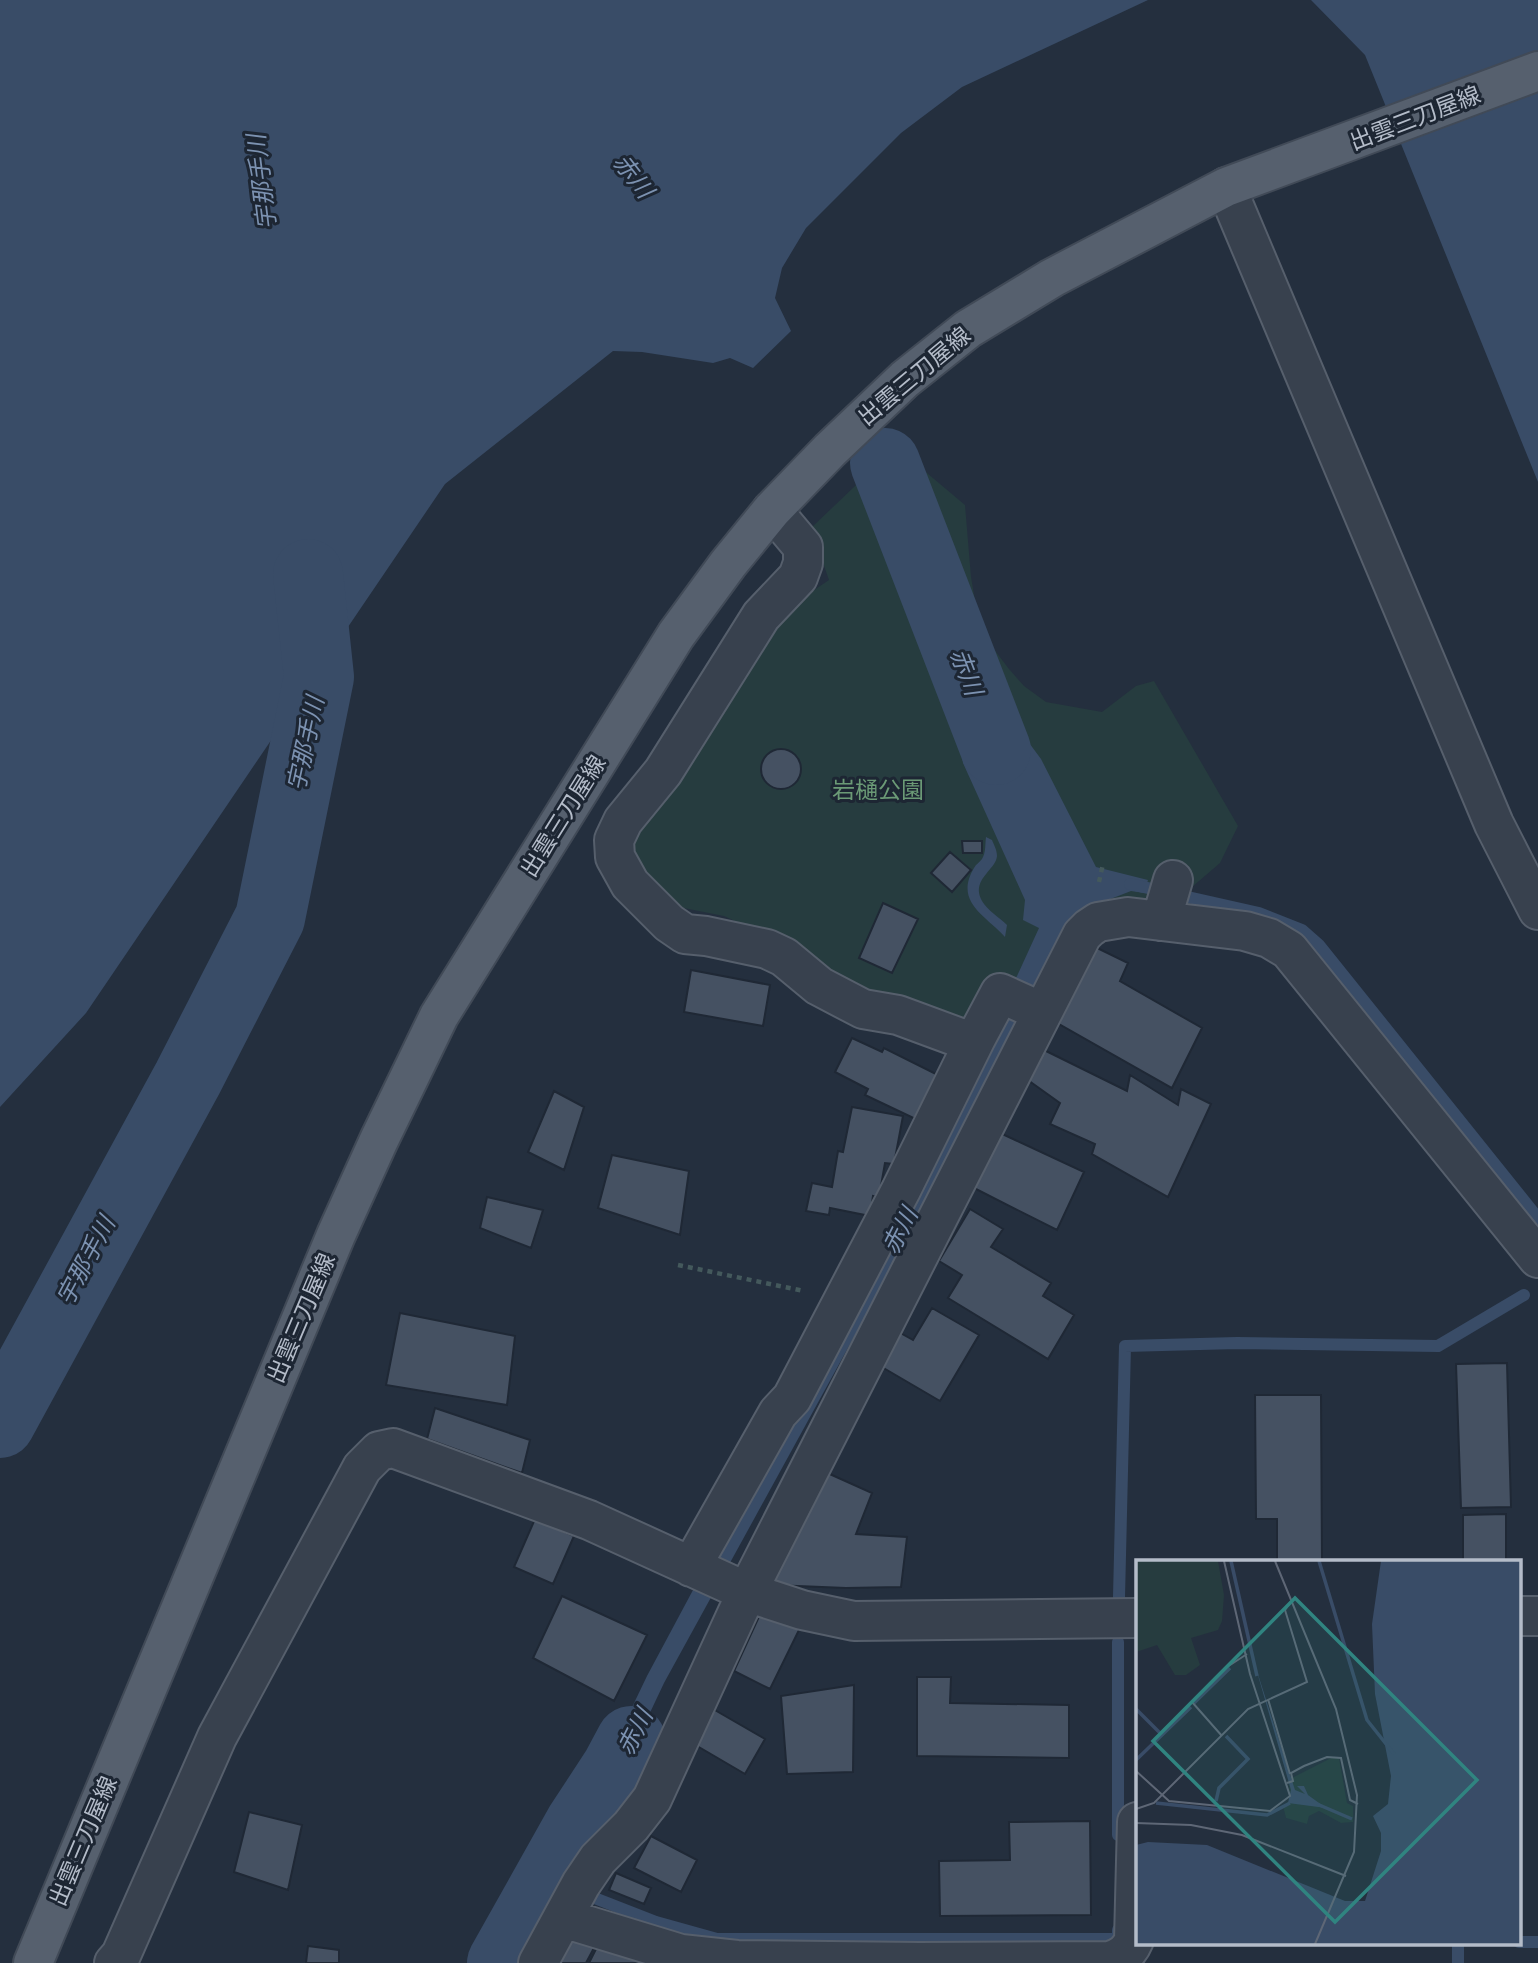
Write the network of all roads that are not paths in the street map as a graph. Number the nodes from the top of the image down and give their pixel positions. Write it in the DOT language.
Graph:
graph roads {
  1 [pos="1538,71"];
  2 [pos="1226,187"];
  3 [pos="772,510"];
  4 [pos="1538,911"];
  5 [pos="1025,1005"];
  6 [pos="976,1038"];
  7 [pos="919,1199"];
  8 [pos="1538,1258"];
  9 [pos="715,1577"];
  10 [pos="1520,1616"];
  11 [pos="1538,1616"];
  12 [pos="1136,1618"];
  13 [pos="1136,1861"];
  14 [pos="562,1918"];
  15 [pos="33,1963"];
  16 [pos="114,1963"];
  17 [pos="537,1963"];
  1 -- 2 [label="main road, 出雲三刀屋線"];
  2 -- 3 [label="main road, 出雲三刀屋線"];
  2 -- 4 [label="street"];
  3 -- 6 [label="street"];
  3 -- 15 [label="main road, 出雲三刀屋線"];
  5 -- 6 [label="street"];
  5 -- 7 [label="street"];
  5 -- 8 [label="street"];
  6 -- 7 [label="street"];
  7 -- 9 [label="street"];
  7 -- 9 [label="street"];
  9 -- 12 [label="street"];
  9 -- 14 [label="street"];
  9 -- 16 [label="street"];
  10 -- 11 [label="street"];
  13 -- 14 [label="street"];
  14 -- 17 [label="street"];
}
